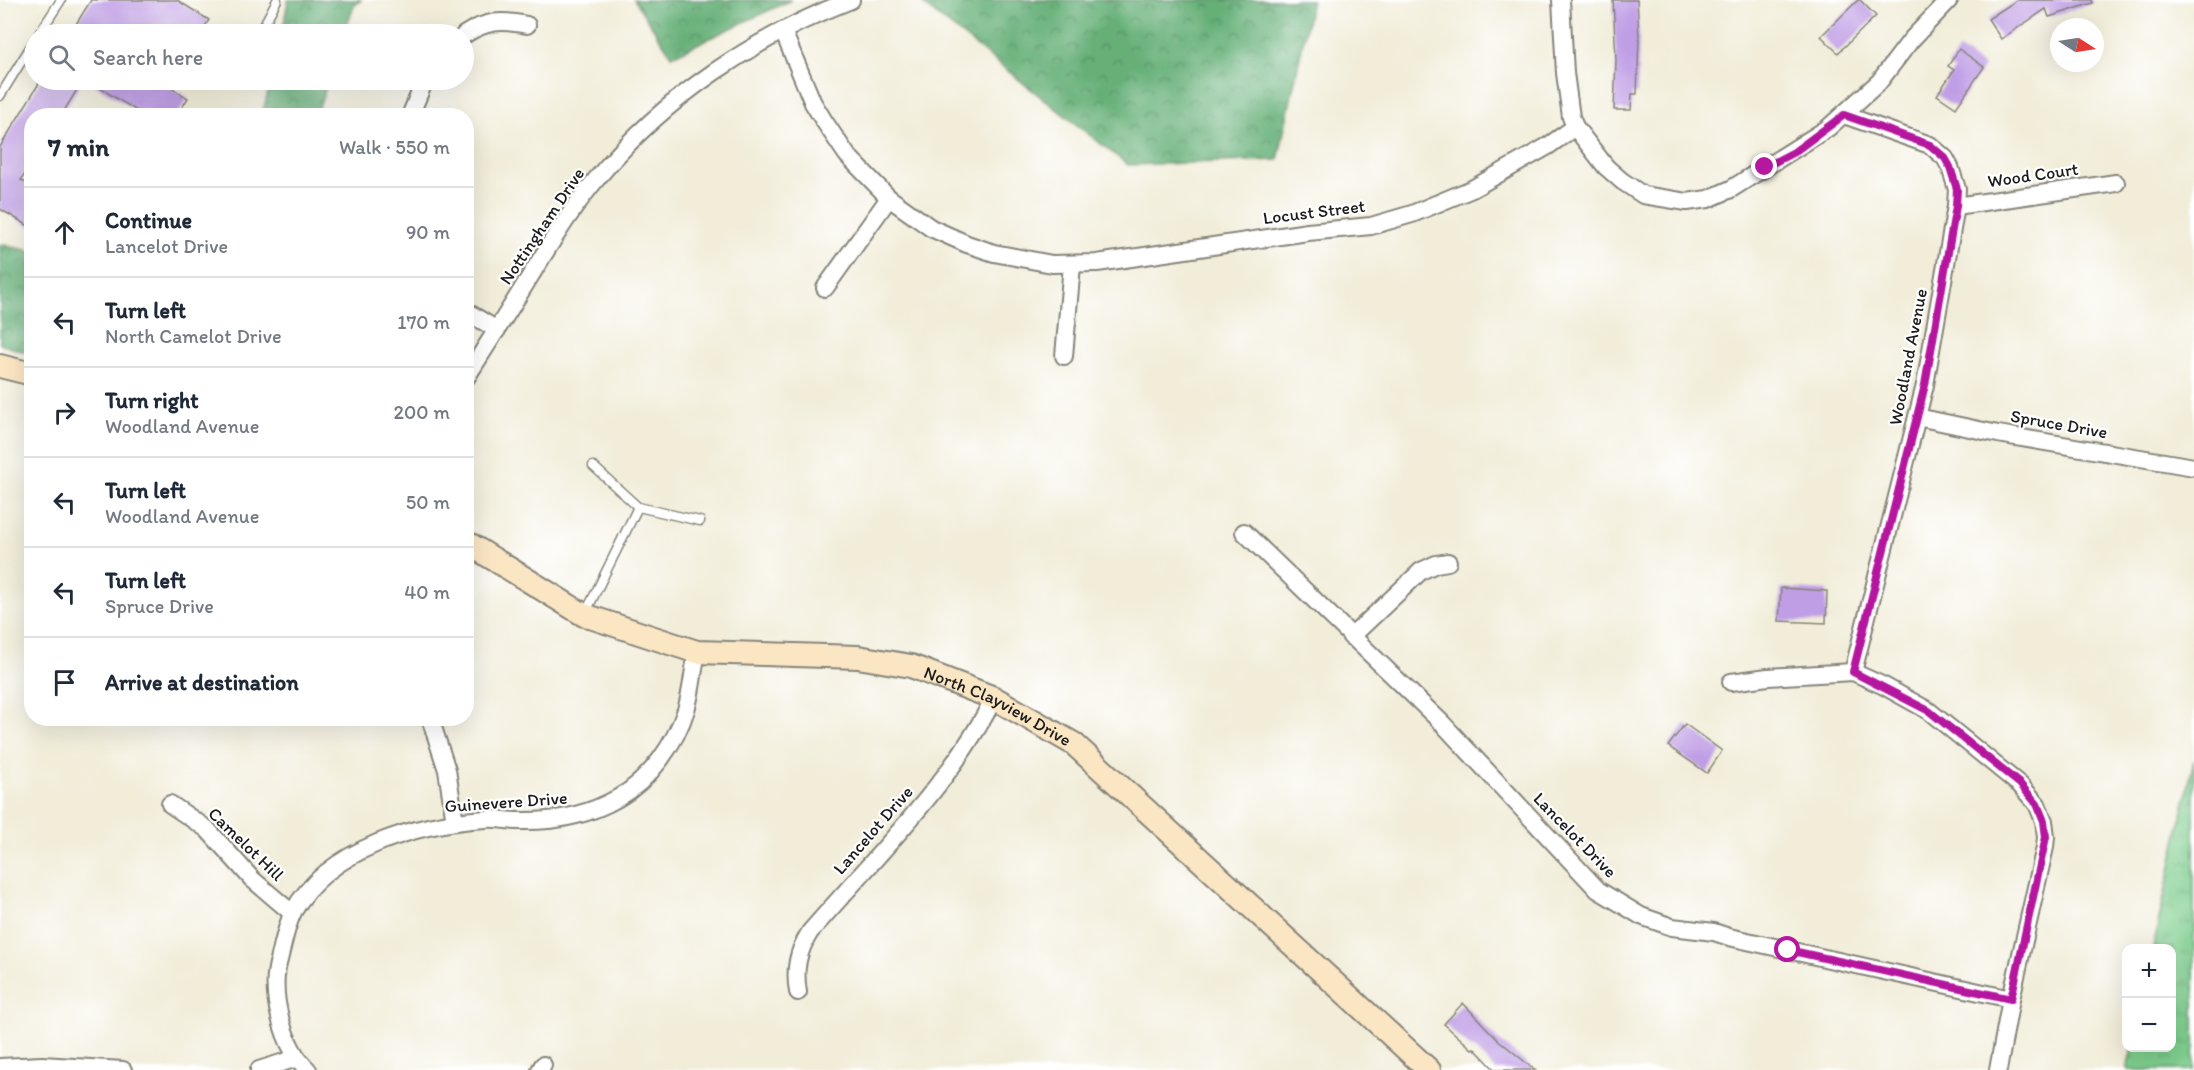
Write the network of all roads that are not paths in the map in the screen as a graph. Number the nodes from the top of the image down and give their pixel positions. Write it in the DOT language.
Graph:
graph roads {
  1 [pos="61,0"];
  2 [pos="277,0"];
  3 [pos="851,0"];
  4 [pos="1562,0"];
  5 [pos="1949,0"];
  6 [pos="45,24"];
  7 [pos="264,24"];
  8 [pos="527,24"];
  9 [pos="474,29"];
  10 [pos="783,31"];
  11 [pos="24,57"];
  12 [pos="421,90"];
  13 [pos="0,96"];
  14 [pos="413,108"];
  15 [pos="1844,115"];
  16 [pos="1575,127"];
  17 [pos="2116,183"];
  18 [pos="889,198"];
  19 [pos="1956,206"];
  20 [pos="1072,265"];
  21 [pos="825,288"];
  22 [pos="474,316"];
  23 [pos="497,330"];
  24 [pos="1064,356"];
  25 [pos="0,366"];
  26 [pos="474,366"];
  27 [pos="24,372"];
  28 [pos="1917,417"];
  29 [pos="593,466"];
  30 [pos="2194,467"];
  31 [pos="638,507"];
  32 [pos="700,521"];
  33 [pos="1244,532"];
  34 [pos="474,547"];
  35 [pos="1448,562"];
  36 [pos="584,615"];
  37 [pos="1351,638"];
  38 [pos="697,651"];
  39 [pos="1853,672"];
  40 [pos="1731,682"];
  41 [pos="994,698"];
  42 [pos="433,726"];
  43 [pos="170,804"];
  44 [pos="455,822"];
  45 [pos="292,913"];
  46 [pos="798,992"];
  47 [pos="2011,999"];
  48 [pos="302,1064"];
  49 [pos="0,1067"];
  50 [pos="123,1070"];
  51 [pos="259,1070"];
  52 [pos="1429,1070"];
  53 [pos="1998,1070"];
  1 -- 6 [label="lane"];
  2 -- 7 [label="lane"];
  3 -- 10 [label="street, Nottingham Drive"];
  4 -- 16 [label="street"];
  5 -- 15 [label="street"];
  8 -- 9 [label="street"];
  10 -- 18 [label="street, Locust Street"];
  10 -- 23 [label="street, Nottingham Drive"];
  11 -- 13 [label="lane"];
  12 -- 14 [label="street"];
  15 -- 16 [label="street"];
  15 -- 19 [label="street, Woodland Avenue"];
  16 -- 20 [label="street, Locust Street"];
  17 -- 19 [label="street, Wood Court"];
  18 -- 20 [label="street, Locust Street"];
  18 -- 21 [label="street"];
  19 -- 28 [label="street, Woodland Avenue"];
  20 -- 24 [label="street"];
  22 -- 23 [label="street"];
  23 -- 26 [label="street, Nottingham Drive"];
  25 -- 27 [label="street"];
  28 -- 30 [label="street, Spruce Drive"];
  28 -- 39 [label="street, Woodland Avenue"];
  29 -- 31 [label="lane"];
  31 -- 32 [label="lane"];
  31 -- 36 [label="lane"];
  33 -- 37 [label="street, Lancelot Drive"];
  34 -- 36 [label="street, North Clayview Drive"];
  35 -- 37 [label="street"];
  36 -- 38 [label="street, North Clayview Drive"];
  37 -- 47 [label="street, Lancelot Drive"];
  38 -- 41 [label="street, North Clayview Drive"];
  38 -- 44 [label="street, Guinevere Drive"];
  39 -- 40 [label="street"];
  39 -- 47 [label="street"];
  41 -- 46 [label="street, Lancelot Drive"];
  41 -- 52 [label="street, North Clayview Drive"];
  42 -- 44 [label="street"];
  43 -- 45 [label="street, Camelot Hill"];
  44 -- 45 [label="street, Guinevere Drive"];
  45 -- 48 [label="street, Guinevere Drive"];
  47 -- 53 [label="street"];
  48 -- 51 [label="street"];
  49 -- 50 [label="street"];
}
